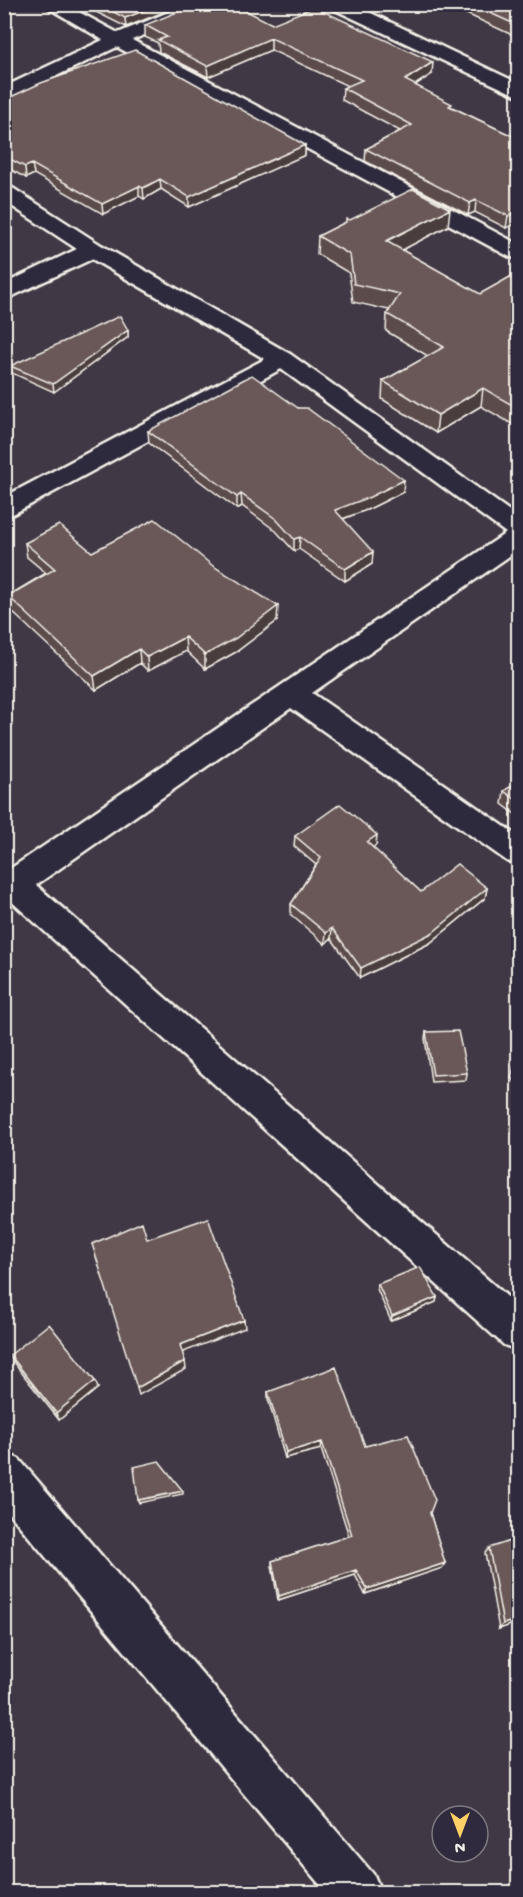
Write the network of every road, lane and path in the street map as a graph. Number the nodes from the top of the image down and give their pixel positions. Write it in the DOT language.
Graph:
graph roads {
  1 [pos="50,4"];
  2 [pos="205,4"];
  3 [pos="337,4"];
  4 [pos="117,40"];
  5 [pos="519,90"];
  6 [pos="4,95"];
  7 [pos="4,191"];
  8 [pos="93,250"];
  9 [pos="519,252"];
  10 [pos="4,293"];
  11 [pos="282,359"];
  12 [pos="4,508"];
  13 [pos="519,529"];
  14 [pos="519,538"];
  15 [pos="292,694"];
  16 [pos="519,852"];
  17 [pos="9,887"];
  18 [pos="519,1331"];
  19 [pos="4,1474"];
  20 [pos="357,1893"];
  1 -- 4 [label="street"];
  2 -- 4 [label="street"];
  3 -- 5 [label="street"];
  4 -- 6 [label="street"];
  4 -- 9 [label="street"];
  7 -- 8 [label="street"];
  8 -- 10 [label="street"];
  8 -- 11 [label="street"];
  11 -- 12 [label="street"];
  11 -- 13 [label="street"];
  14 -- 15 [label="street"];
  15 -- 16 [label="street"];
  15 -- 17 [label="street"];
  17 -- 18 [label="street"];
  19 -- 20 [label="street"];
}
